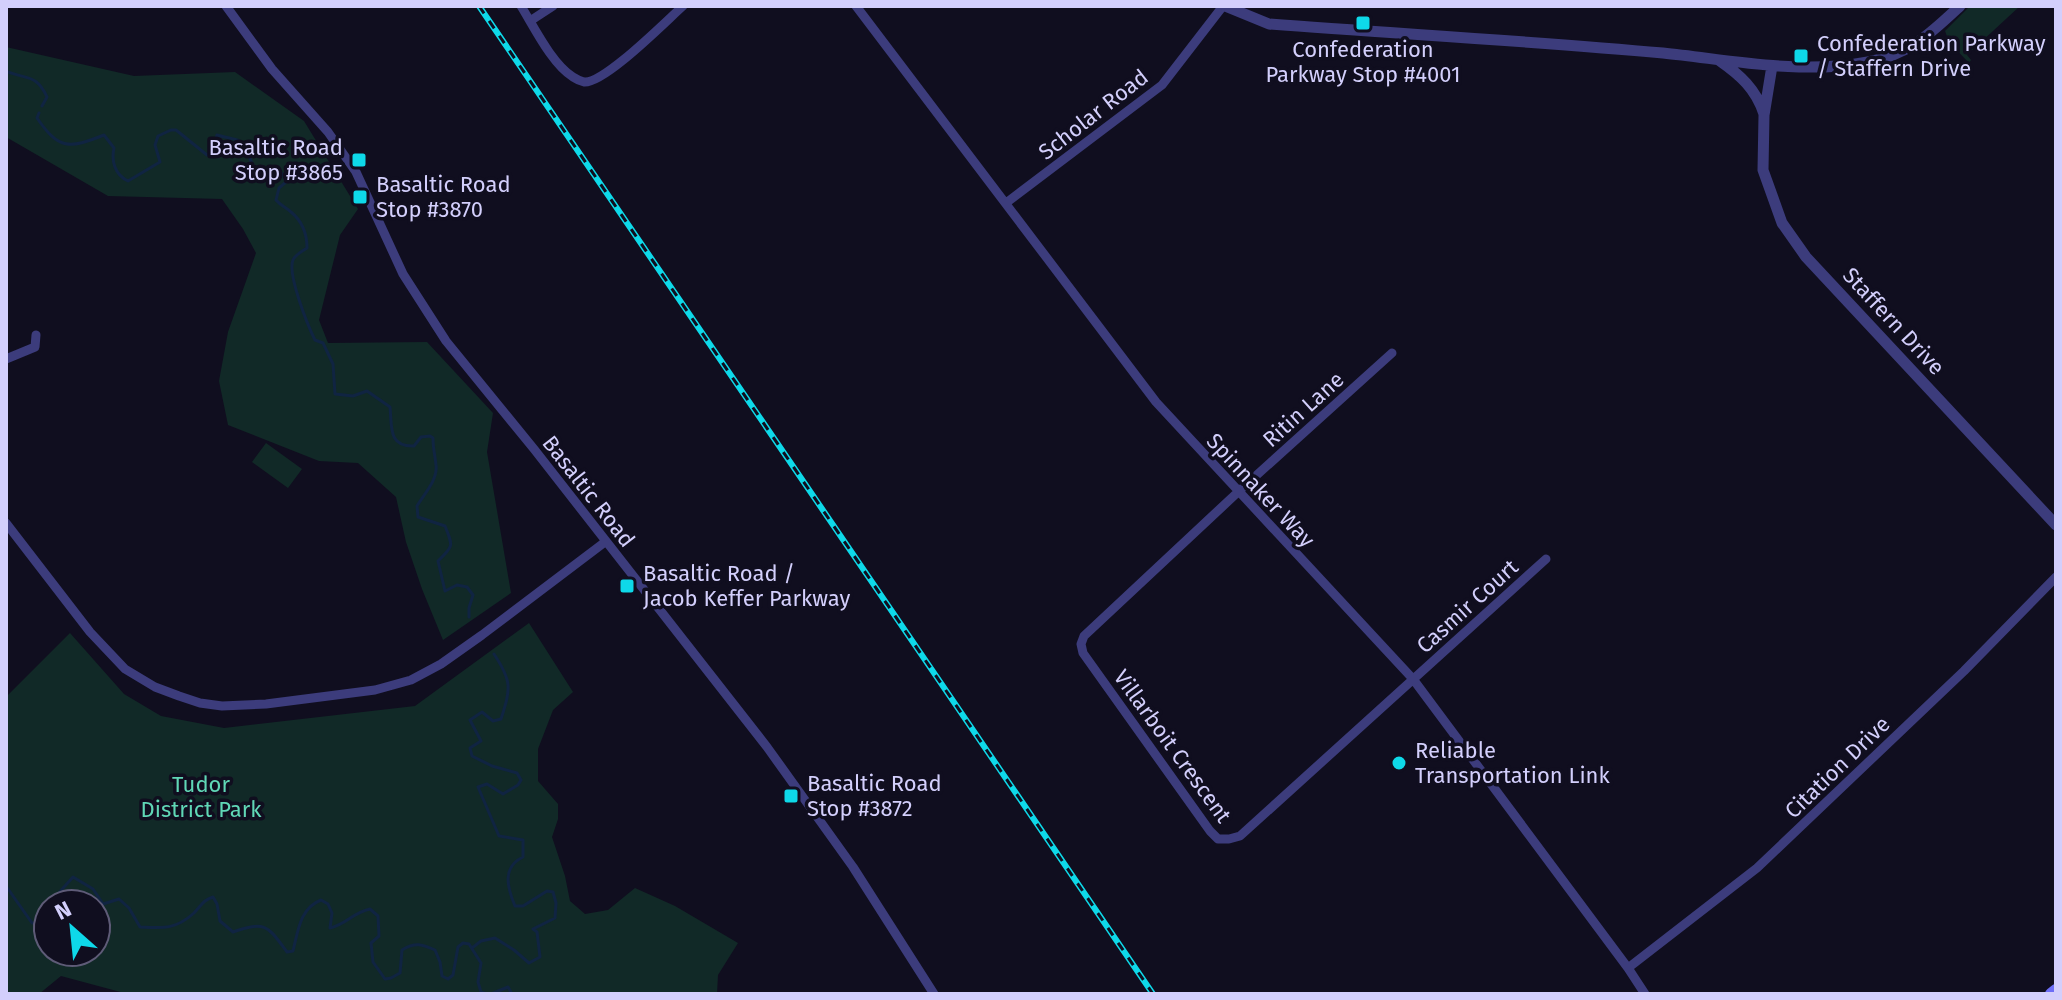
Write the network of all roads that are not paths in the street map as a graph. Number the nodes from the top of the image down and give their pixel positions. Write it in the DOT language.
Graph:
graph roads {
  1 [pos="226,6"];
  2 [pos="521,6"];
  3 [pos="553,6"];
  4 [pos="683,6"];
  5 [pos="856,6"];
  6 [pos="1224,6"];
  7 [pos="1960,6"];
  8 [pos="530,21"];
  9 [pos="1719,60"];
  10 [pos="1772,66"];
  11 [pos="1764,115"];
  12 [pos="1006,203"];
  13 [pos="36,335"];
  14 [pos="1392,353"];
  15 [pos="6,359"];
  16 [pos="1238,492"];
  17 [pos="6,523"];
  18 [pos="2056,525"];
  19 [pos="605,542"];
  20 [pos="1546,559"];
  21 [pos="2056,577"];
  22 [pos="1413,679"];
  23 [pos="1628,968"];
  24 [pos="2056,990"];
  25 [pos="934,994"];
  26 [pos="1645,994"];
  27 [pos="2051,994"];
  1 -- 19 [label="street, Basaltic Road"];
  2 -- 8 [label="street"];
  3 -- 8 [label="street"];
  4 -- 8 [label="street"];
  5 -- 12 [label="street, Spinnaker Way"];
  6 -- 9 [label="street"];
  6 -- 12 [label="street, Scholar Road"];
  7 -- 10 [label="street"];
  9 -- 10 [label="street"];
  9 -- 11 [label="street"];
  10 -- 11 [label="street, Staffern Drive"];
  11 -- 18 [label="street, Staffern Drive"];
  12 -- 16 [label="street, Spinnaker Way"];
  13 -- 15 [label="street"];
  14 -- 16 [label="street, Ritin Lane"];
  16 -- 22 [label="street, Spinnaker Way"];
  16 -- 22 [label="street, Villarboit Crescent"];
  17 -- 19 [label="street"];
  19 -- 25 [label="street, Basaltic Road"];
  20 -- 22 [label="street, Casmir Court"];
  21 -- 23 [label="street, Citation Drive"];
  22 -- 23 [label="street, Spinnaker Way"];
  23 -- 26 [label="street, Spinnaker Way"];
  24 -- 27 [label="main road"];
}
